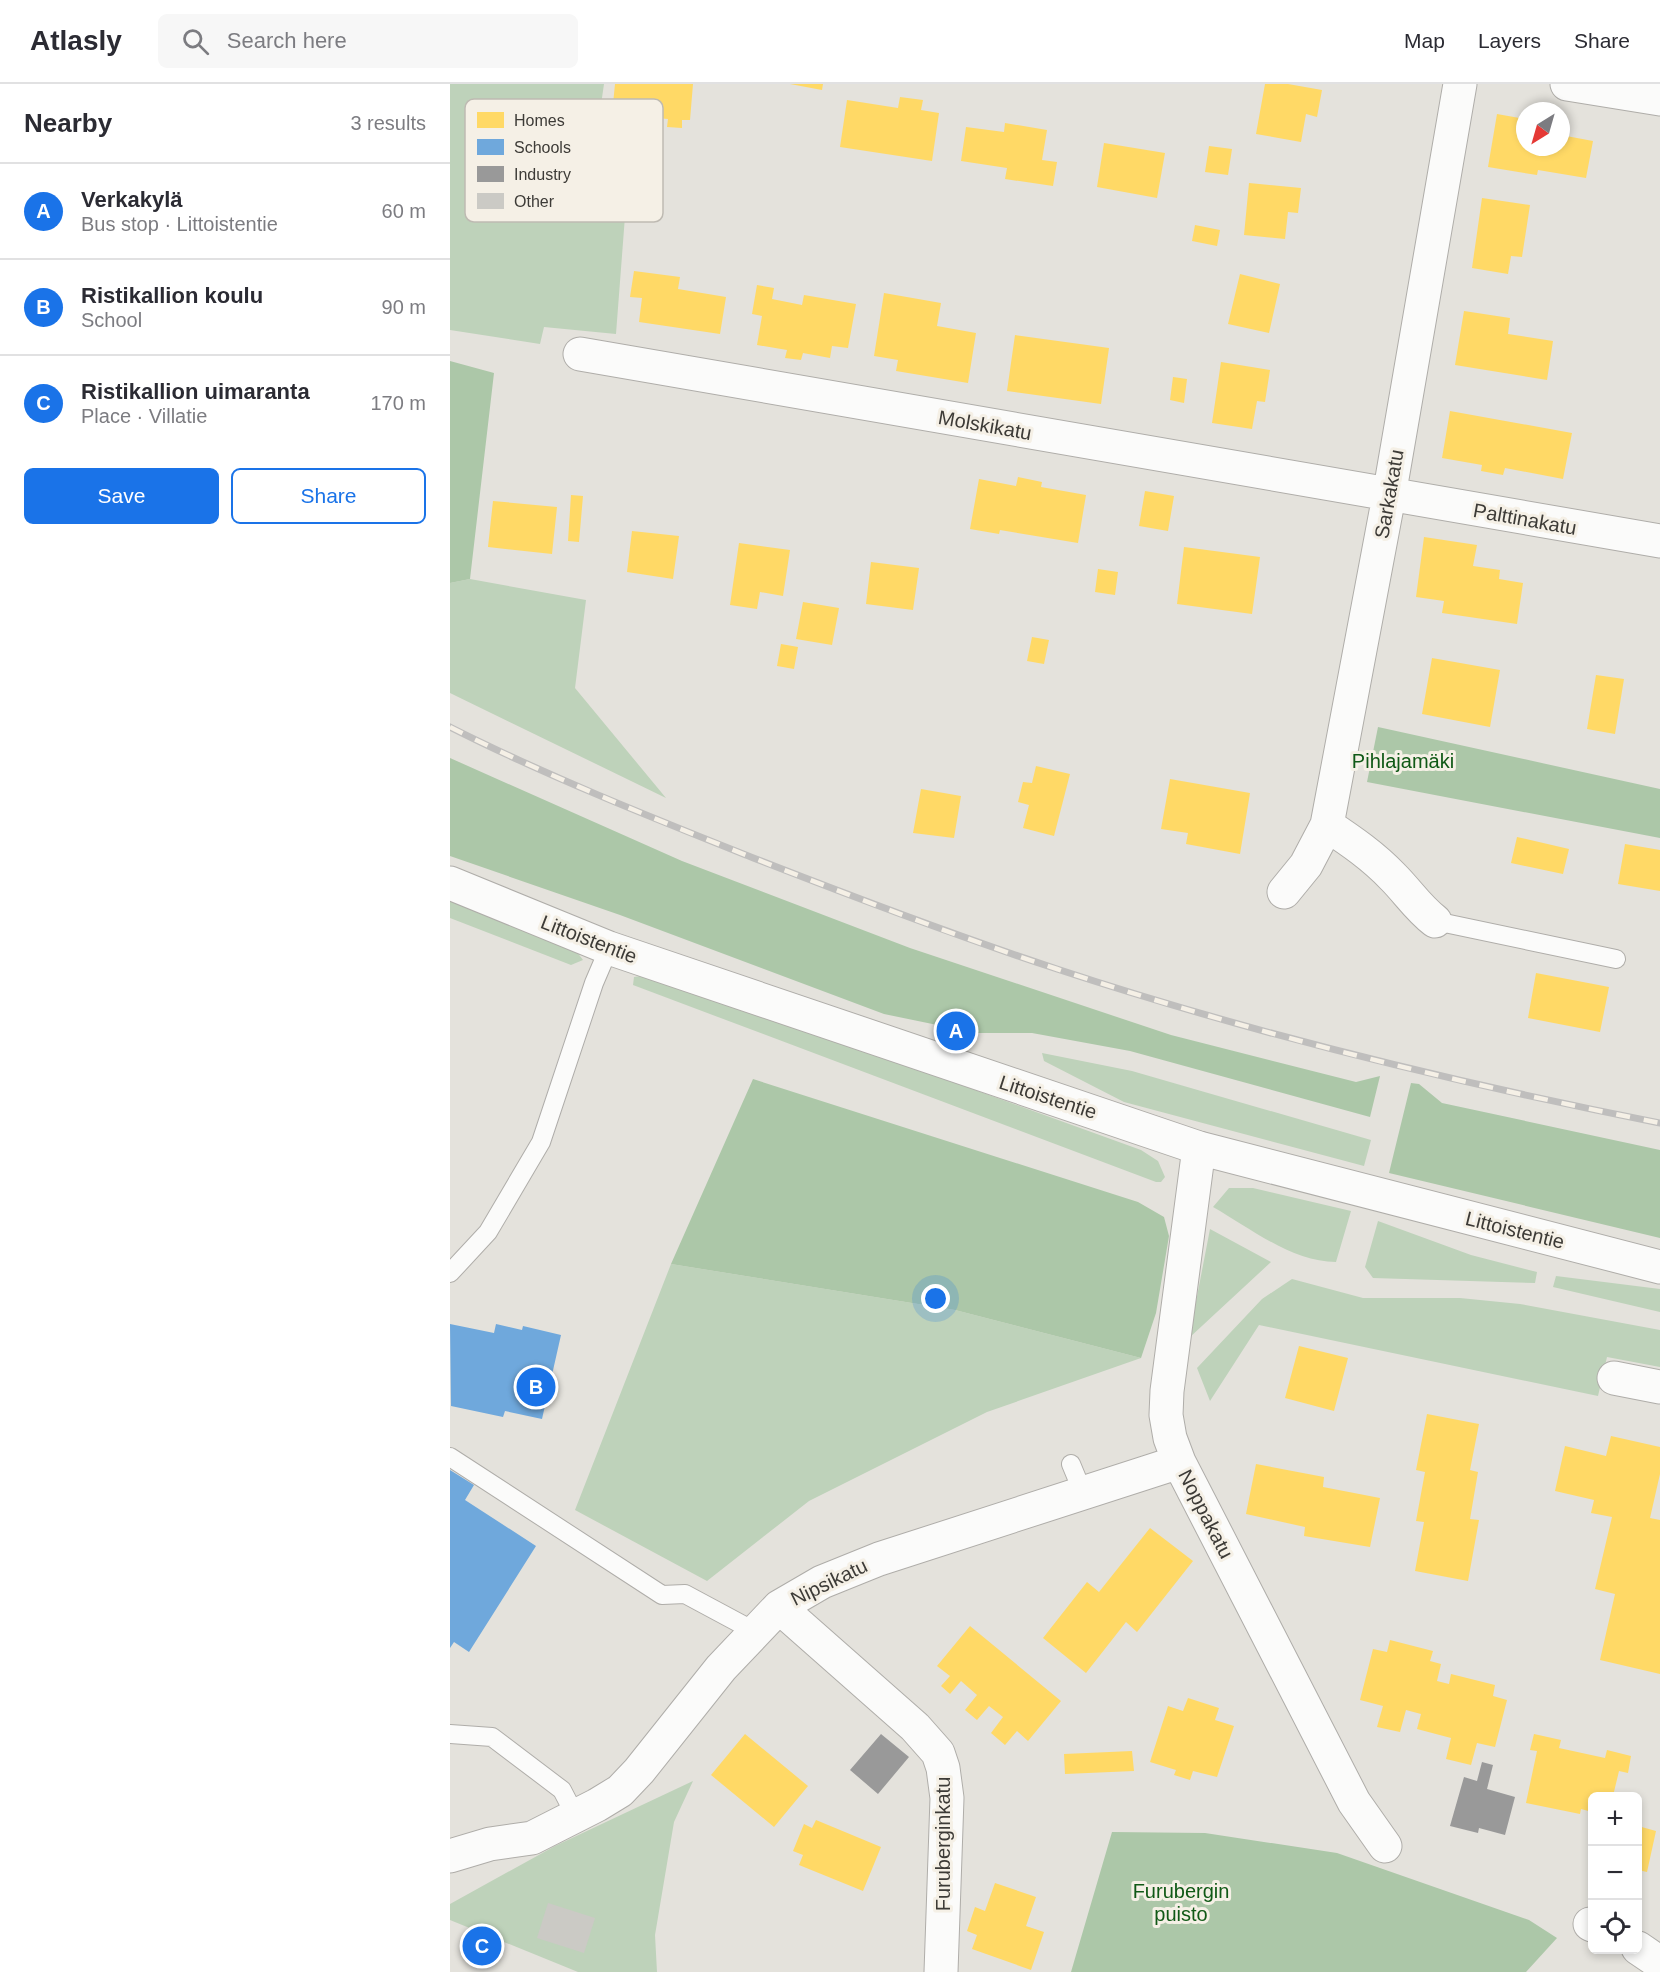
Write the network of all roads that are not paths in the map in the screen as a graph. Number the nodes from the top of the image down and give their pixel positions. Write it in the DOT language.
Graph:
graph roads {
  1 [pos="1460,84"];
  2 [pos="1567,84"];
  3 [pos="1660,99"];
  4 [pos="580,354"];
  5 [pos="1389,496"];
  6 [pos="1660,541"];
  7 [pos="1327,825"];
  8 [pos="450,883"];
  9 [pos="1284,892"];
  10 [pos="1435,921"];
  11 [pos="609,948"];
  12 [pos="1616,959"];
  13 [pos="1199,1148"];
  14 [pos="1660,1267"];
  15 [pos="450,1273"];
  16 [pos="1614,1378"];
  17 [pos="1660,1387"];
  18 [pos="450,1457"];
  19 [pos="1179,1462"];
  20 [pos="779,1607"];
  21 [pos="754,1631"];
  22 [pos="450,1734"];
  23 [pos="576,1817"];
  24 [pos="1384,1846"];
  25 [pos="450,1856"];
  26 [pos="1642,1951"];
  27 [pos="1660,1963"];
  28 [pos="941,1972"];
  1 -- 5 [label="street, Sarkakatu"];
  2 -- 3 [label="street"];
  4 -- 5 [label="street, Molskikatu"];
  5 -- 6 [label="street, Palttinakatu"];
  5 -- 7 [label="street, Sarkakatu"];
  7 -- 9 [label="street, Sarkakatu"];
  7 -- 10 [label="street"];
  8 -- 11 [label="street, Littoistentie"];
  10 -- 12 [label="lane"];
  11 -- 13 [label="street, Littoistentie"];
  11 -- 15 [label="lane"];
  13 -- 14 [label="street, Littoistentie"];
  13 -- 19 [label="street, Noppakatu"];
  16 -- 17 [label="street"];
  18 -- 21 [label="lane"];
  19 -- 20 [label="street, Nipsikatu"];
  19 -- 24 [label="street, Noppakatu"];
  20 -- 21 [label="street, Nipsikatu"];
  20 -- 28 [label="street, Furuberginkatu"];
  21 -- 23 [label="street, Nipsikatu"];
  22 -- 23 [label="lane"];
  23 -- 25 [label="street, Nipsikatu"];
  26 -- 27 [label="street"];
}
